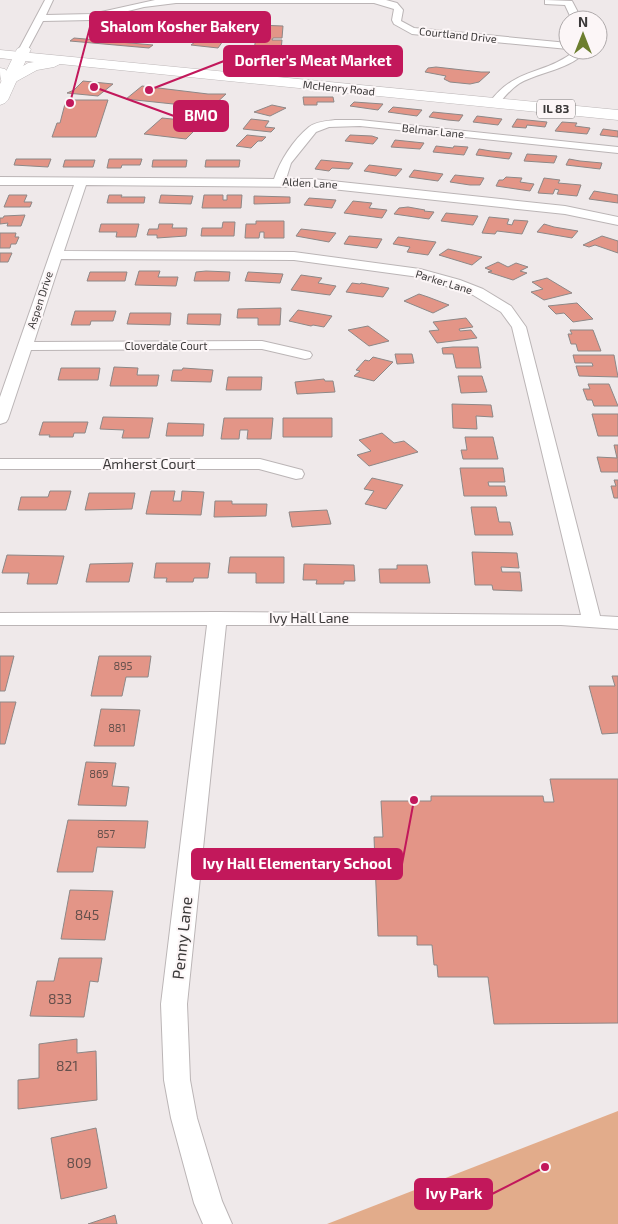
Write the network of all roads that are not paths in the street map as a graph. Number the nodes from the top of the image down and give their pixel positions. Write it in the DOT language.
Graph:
graph roads {
  1 [pos="49,0"];
  2 [pos="40,18"];
  3 [pos="558,45"];
  4 [pos="0,47"];
  5 [pos="22,53"];
  6 [pos="0,54"];
  7 [pos="569,60"];
  8 [pos="71,61"];
  9 [pos="4,77"];
  10 [pos="496,99"];
  11 [pos="0,100"];
  12 [pos="618,108"];
  13 [pos="618,115"];
  14 [pos="618,150"];
  15 [pos="0,181"];
  16 [pos="81,181"];
  17 [pos="279,182"];
  18 [pos="618,221"];
  19 [pos="55,255"];
  20 [pos="25,346"];
  21 [pos="305,355"];
  22 [pos="0,419"];
  23 [pos="0,464"];
  24 [pos="296,474"];
  25 [pos="217,618"];
  26 [pos="0,619"];
  27 [pos="592,620"];
  28 [pos="618,622"];
  29 [pos="218,1224"];
  1 -- 2 [label="street"];
  2 -- 3 [label="street, Courtland Drive"];
  2 -- 5 [label="street"];
  4 -- 5 [label="main road, McHenry Road / IL 83"];
  5 -- 6 [label="main road, McHenry Road / IL 83"];
  5 -- 8 [label="main road, McHenry Road / IL 83"];
  5 -- 9 [label="main road"];
  5 -- 10 [label="main road, McHenry Road / IL 83"];
  7 -- 10 [label="street"];
  8 -- 9 [label="main road"];
  8 -- 10 [label="main road, McHenry Road / IL 83"];
  9 -- 11 [label="main road"];
  10 -- 12 [label="main road, McHenry Road / IL 83"];
  10 -- 13 [label="main road, McHenry Road / IL 83"];
  14 -- 17 [label="street, Belmar Lane"];
  15 -- 16 [label="street, Alden Lane"];
  16 -- 17 [label="street, Alden Lane"];
  16 -- 19 [label="street, Aspen Drive"];
  17 -- 18 [label="street, Alden Lane"];
  19 -- 20 [label="street, Aspen Drive"];
  19 -- 27 [label="street, Parker Lane"];
  20 -- 21 [label="street, Cloverdale Court"];
  20 -- 22 [label="street, Aspen Drive"];
  23 -- 24 [label="street, Amherst Court"];
  25 -- 26 [label="street, Ivy Hall Lane"];
  25 -- 27 [label="street, Ivy Hall Lane"];
  25 -- 29 [label="street, Penny Lane"];
  27 -- 28 [label="street, Ivy Hall Lane"];
}
